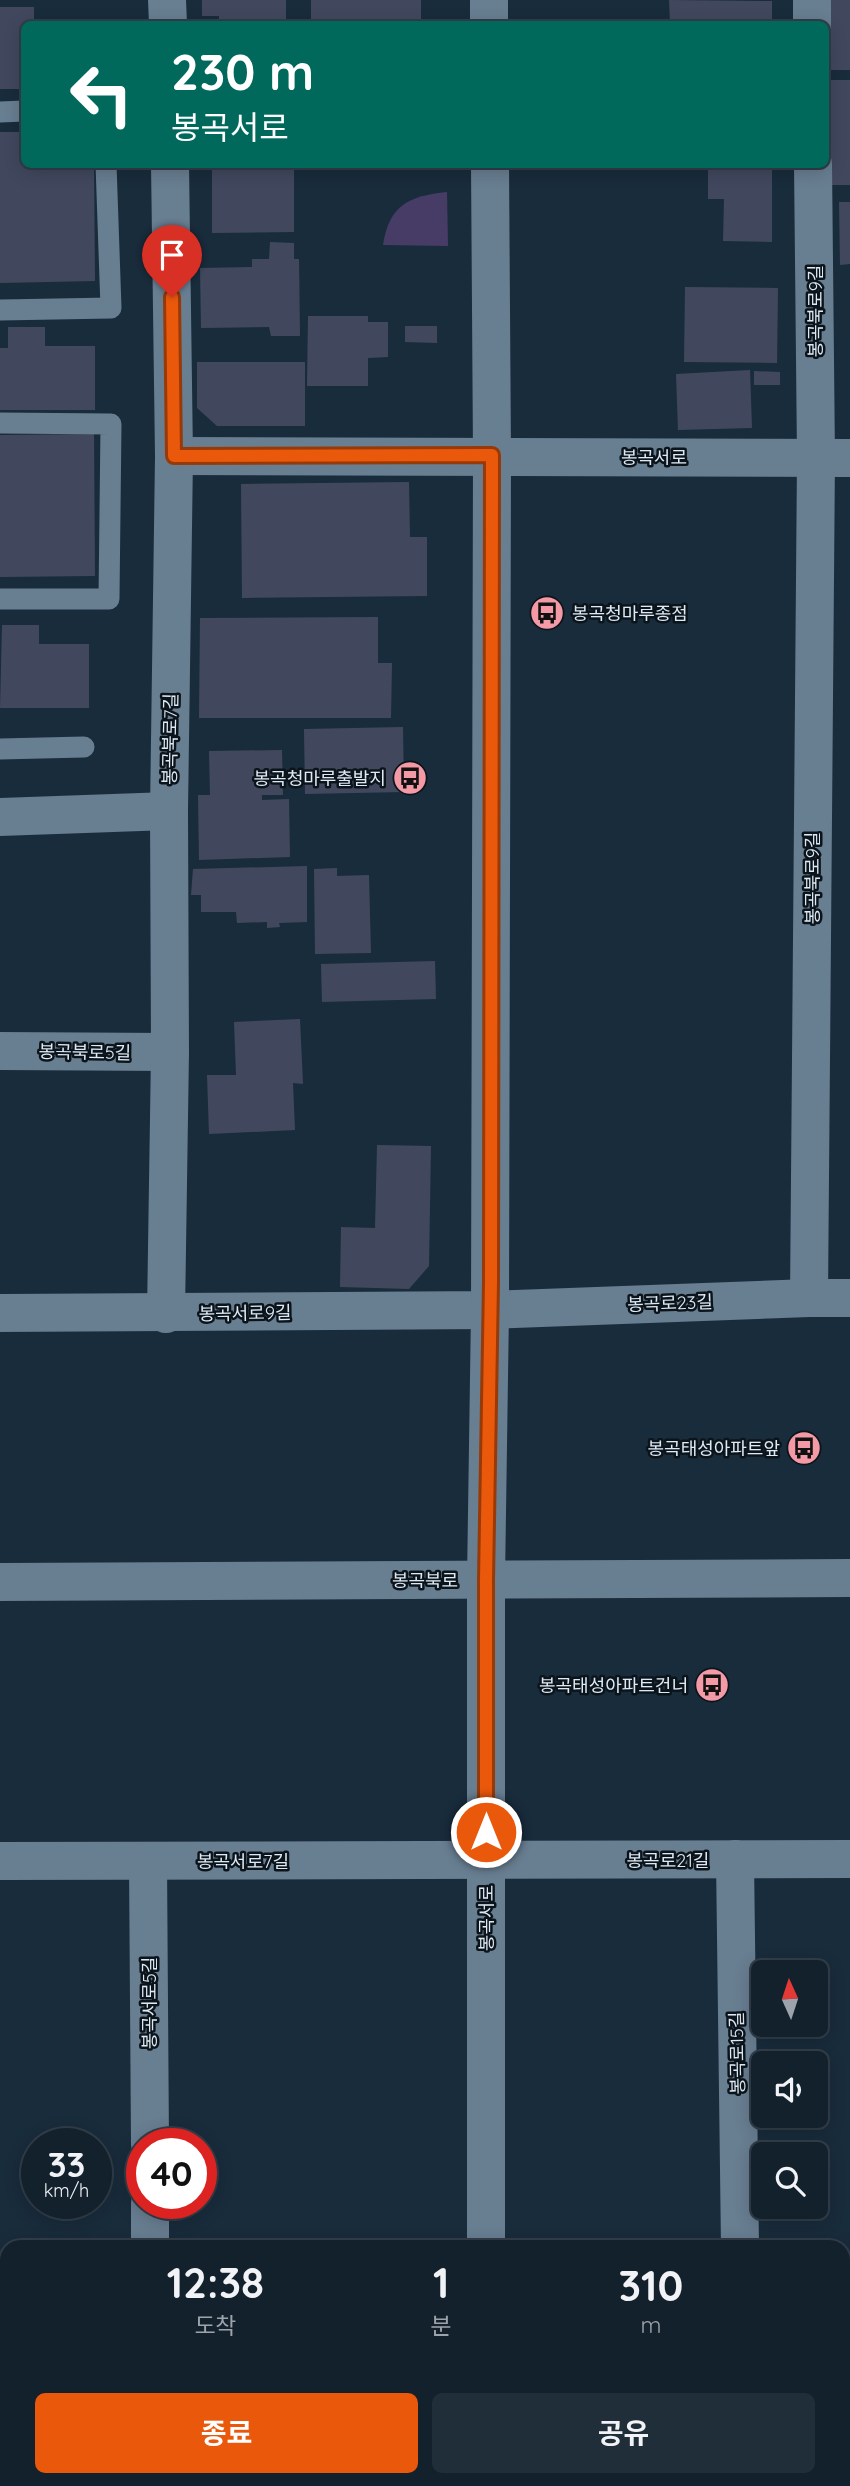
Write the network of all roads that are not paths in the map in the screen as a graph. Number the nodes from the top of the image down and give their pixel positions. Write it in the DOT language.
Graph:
graph roads {
  1 [pos="167,0"];
  2 [pos="489,0"];
  3 [pos="812,0"];
  4 [pos="168,21"];
  5 [pos="489,21"];
  6 [pos="812,21"];
  7 [pos="21,111"];
  8 [pos="0,112"];
  9 [pos="106,168"];
  10 [pos="170,168"];
  11 [pos="490,168"];
  12 [pos="813,168"];
  13 [pos="0,310"];
  14 [pos="0,423"];
  15 [pos="492,455"];
  16 [pos="174,456"];
  17 [pos="833,458"];
  18 [pos="0,599"];
  19 [pos="84,747"];
  20 [pos="0,748"];
  21 [pos="169,811"];
  22 [pos="0,817"];
  23 [pos="0,1051"];
  24 [pos="170,1052"];
  25 [pos="809,1298"];
  26 [pos="850,1298"];
  27 [pos="490,1310"];
  28 [pos="0,1313"];
  29 [pos="166,1314"];
  30 [pos="850,1578"];
  31 [pos="486,1580"];
  32 [pos="0,1582"];
  33 [pos="735,1859"];
  34 [pos="850,1859"];
  35 [pos="486,1860"];
  36 [pos="0,1861"];
  37 [pos="148,1861"];
  38 [pos="149,2128"];
  39 [pos="150,2219"];
  40 [pos="150,2240"];
  41 [pos="486,2240"];
  42 [pos="740,2240"];
  1 -- 4 [label="street"];
  2 -- 5 [label="street"];
  3 -- 6 [label="street"];
  7 -- 8 [label="lane"];
  9 -- 13 [label="lane"];
  10 -- 16 [label="street, 봉곡북로7길"];
  11 -- 15 [label="street, 봉곡서로"];
  12 -- 17 [label="street, 봉곡북로9길"];
  14 -- 18 [label="lane"];
  15 -- 16 [label="street, 봉곡서로"];
  15 -- 17 [label="street, 봉곡서로"];
  15 -- 27 [label="street, 봉곡서로"];
  16 -- 21 [label="street, 봉곡북로7길"];
  17 -- 25 [label="street, 봉곡북로9길"];
  19 -- 20 [label="lane"];
  21 -- 22 [label="street"];
  21 -- 24 [label="street, 봉곡북로7길"];
  23 -- 24 [label="street, 봉곡북로5길"];
  24 -- 29 [label="street, 봉곡북로7길"];
  25 -- 26 [label="street, 봉곡로23길"];
  25 -- 27 [label="street, 봉곡로23길"];
  27 -- 29 [label="street, 봉곡서로9길"];
  27 -- 31 [label="street, 봉곡서로"];
  28 -- 29 [label="street, 봉곡서로9길"];
  30 -- 31 [label="street, 봉곡북로"];
  31 -- 32 [label="street, 봉곡북로"];
  31 -- 35 [label="street, 봉곡서로"];
  33 -- 34 [label="street, 봉곡로21길"];
  33 -- 35 [label="street, 봉곡로21길"];
  33 -- 42 [label="street, 봉곡로15길"];
  35 -- 37 [label="street, 봉곡서로7길"];
  35 -- 41 [label="street, 봉곡서로"];
  36 -- 37 [label="street, 봉곡서로7길"];
  37 -- 38 [label="street, 봉곡서로5길"];
  39 -- 40 [label="street"];
}
